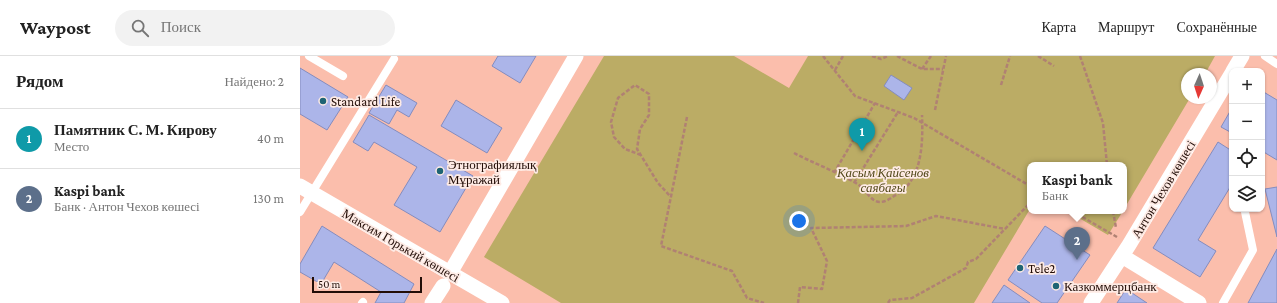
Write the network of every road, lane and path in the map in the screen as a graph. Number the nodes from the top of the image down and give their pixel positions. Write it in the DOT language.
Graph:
graph roads {
  1 [pos="309,56"];
  2 [pos="576,56"];
  3 [pos="823,56"];
  4 [pos="843,56"];
  5 [pos="872,56"];
  6 [pos="888,56"];
  7 [pos="897,56"];
  8 [pos="931,56"];
  9 [pos="946,56"];
  10 [pos="1010,56"];
  11 [pos="1038,56"];
  12 [pos="1080,56"];
  13 [pos="1242,56"];
  14 [pos="1265,56"];
  15 [pos="394,59"];
  16 [pos="1277,64"];
  17 [pos="1054,66"];
  18 [pos="1235,68"];
  19 [pos="922,69"];
  20 [pos="943,69"];
  21 [pos="835,70"];
  22 [pos="343,76"];
  23 [pos="1229,79"];
  24 [pos="1001,85"];
  25 [pos="875,103"];
  26 [pos="935,110"];
  27 [pos="898,112"];
  28 [pos="922,115"];
  29 [pos="687,117"];
  30 [pos="794,153"];
  31 [pos="641,155"];
  32 [pos="1107,162"];
  33 [pos="834,173"];
  34 [pos="854,183"];
  35 [pos="1027,184"];
  36 [pos="306,189"];
  37 [pos="670,196"];
  38 [pos="1027,206"];
  39 [pos="300,212"];
  40 [pos="1245,212"];
  41 [pos="1076,214"];
  42 [pos="1114,214"];
  43 [pos="1116,228"];
  44 [pos="1005,229"];
  45 [pos="1125,250"];
  46 [pos="446,279"];
  47 [pos="432,303"];
  48 [pos="502,303"];
  49 [pos="764,303"];
  50 [pos="798,303"];
  51 [pos="888,303"];
  52 [pos="1091,303"];
  53 [pos="1199,303"];
  54 [pos="1223,303"];
  1 -- 22 [label="lane"];
  2 -- 46 [label="street"];
  3 -- 21 [label="path"];
  4 -- 21 [label="path"];
  5 -- 6 [label="path"];
  7 -- 19 [label="path"];
  8 -- 19 [label="path"];
  9 -- 20 [label="path"];
  10 -- 24 [label="path"];
  11 -- 17 [label="path"];
  12 -- 32 [label="path"];
  13 -- 18 [label="street, Антон Чехов көшесі"];
  14 -- 16 [label="lane"];
  15 -- 36 [label="lane"];
  19 -- 20 [label="path"];
  20 -- 26 [label="path"];
  21 -- 25 [label="path"];
  23 -- 45 [label="street, Антон Чехов көшесі"];
  25 -- 27 [label="path"];
  25 -- 33 [label="path"];
  27 -- 34 [label="path"];
  27 -- 35 [label="path"];
  28 -- 34 [label="path"];
  29 -- 37 [label="path"];
  30 -- 33 [label="path"];
  31 -- 31 [label="path"];
  31 -- 37 [label="path"];
  33 -- 34 [label="path"];
  36 -- 39 [label="lane"];
  36 -- 46 [label="street, Максим Горький көшесі"];
  37 -- 49 [label="path"];
  38 -- 44 [label="path"];
  40 -- 54 [label="lane"];
  41 -- 45 [label="path"];
  42 -- 43 [label="path"];
  44 -- 50 [label="path"];
  44 -- 51 [label="path"];
  45 -- 52 [label="street, Антон Чехов көшесі"];
  45 -- 53 [label="street"];
  46 -- 47 [label="street"];
  46 -- 48 [label="street, Максим Горький көшесі"];
}
